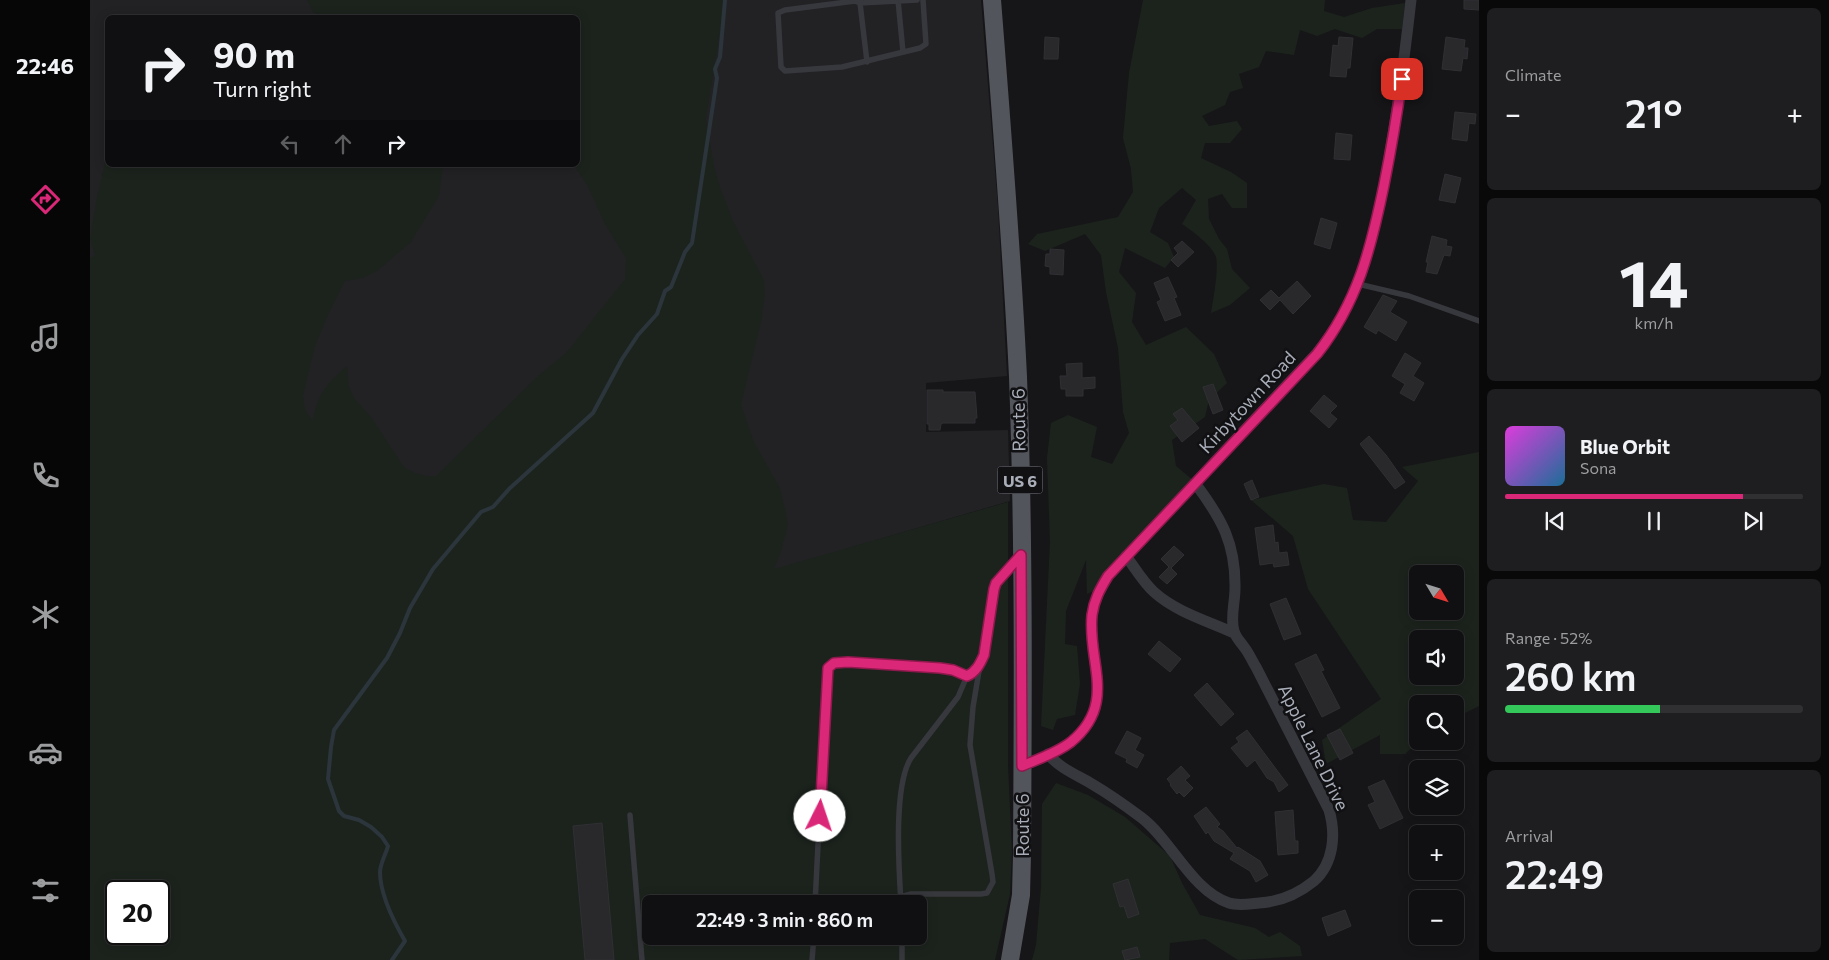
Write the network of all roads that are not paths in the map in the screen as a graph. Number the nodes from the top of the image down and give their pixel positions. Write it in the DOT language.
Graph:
graph roads {
  1 [pos="917,0"];
  2 [pos="923,0"];
  3 [pos="992,0"];
  4 [pos="1410,0"];
  5 [pos="898,1"];
  6 [pos="860,2"];
  7 [pos="903,52"];
  8 [pos="867,62"];
  9 [pos="1358,284"];
  10 [pos="1479,322"];
  11 [pos="1195,484"];
  12 [pos="1021,555"];
  13 [pos="1126,556"];
  14 [pos="1234,633"];
  15 [pos="981,663"];
  16 [pos="967,676"];
  17 [pos="1048,754"];
  18 [pos="1022,766"];
  19 [pos="630,816"];
  20 [pos="815,895"];
  21 [pos="901,895"];
  22 [pos="910,895"];
  23 [pos="813,945"];
  24 [pos="902,945"];
  25 [pos="642,960"];
  26 [pos="812,960"];
  27 [pos="902,960"];
  28 [pos="1010,960"];
  1 -- 5 [label="lane"];
  2 -- 7 [label="lane"];
  3 -- 12 [label="main road, Route 6 / US 6"];
  4 -- 9 [label="street, Kirbytown Road"];
  5 -- 6 [label="lane"];
  5 -- 7 [label="lane"];
  6 -- 8 [label="lane"];
  6 -- 8 [label="lane"];
  7 -- 8 [label="lane"];
  9 -- 10 [label="lane"];
  9 -- 11 [label="street, Kirbytown Road"];
  11 -- 13 [label="street, Kirbytown Road"];
  11 -- 14 [label="street"];
  12 -- 15 [label="lane"];
  12 -- 18 [label="main road, Route 6 / US 6"];
  13 -- 14 [label="street"];
  13 -- 17 [label="street, Kirbytown Road"];
  14 -- 17 [label="street, Apple Lane Drive"];
  15 -- 16 [label="lane"];
  15 -- 22 [label="lane"];
  16 -- 20 [label="lane"];
  16 -- 21 [label="lane"];
  17 -- 18 [label="street, Kirbytown Road"];
  18 -- 28 [label="main road, Route 6 / US 6"];
  19 -- 25 [label="lane"];
  23 -- 26 [label="lane"];
  24 -- 27 [label="lane"];
}
